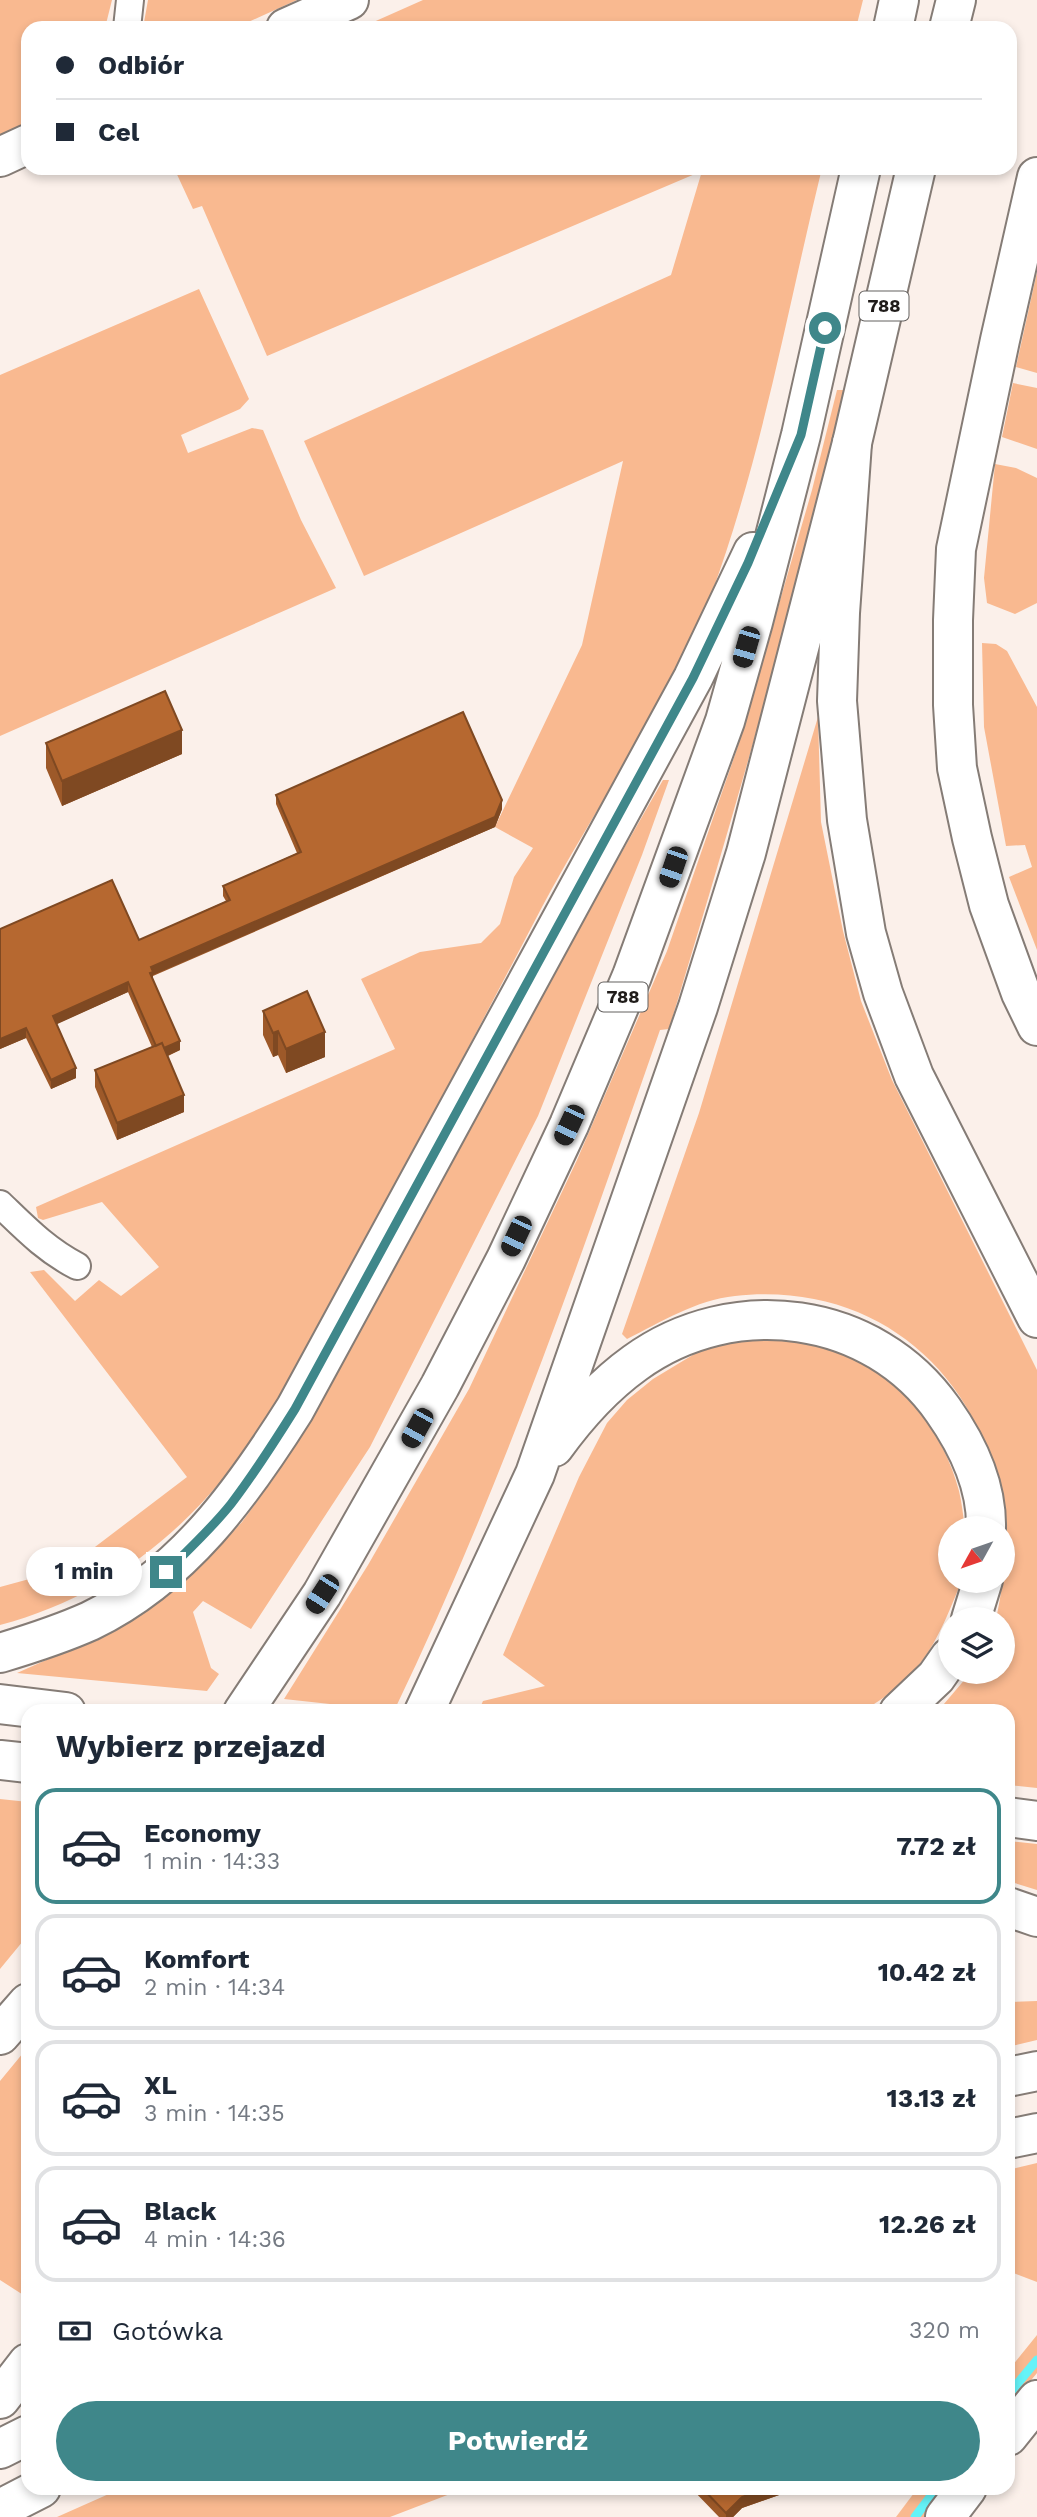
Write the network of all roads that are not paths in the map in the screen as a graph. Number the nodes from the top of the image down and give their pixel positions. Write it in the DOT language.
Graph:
graph roads {
  1 [pos="130,0"];
  2 [pos="349,0"];
  3 [pos="899,0"];
  4 [pos="956,0"];
  5 [pos="128,21"];
  6 [pos="302,21"];
  7 [pos="894,21"];
  8 [pos="951,21"];
  9 [pos="21,147"];
  10 [pos="0,157"];
  11 [pos="859,175"];
  12 [pos="914,175"];
  13 [pos="1037,177"];
  14 [pos="801,435"];
  15 [pos="852,443"];
  16 [pos="1037,1026"];
  17 [pos="0,1205"];
  18 [pos="77,1266"];
  19 [pos="1037,1318"];
  20 [pos="535,1475"];
  21 [pos="984,1516"];
  22 [pos="0,1653"];
  23 [pos="938,1674"];
  24 [pos="430,1700"];
  25 [pos="0,1704"];
  26 [pos="249,1704"];
  27 [pos="907,1704"];
  28 [pos="21,1707"];
  29 [pos="0,1760"];
  30 [pos="21,1762"];
  31 [pos="1015,1818"];
  32 [pos="1037,1821"];
  33 [pos="1015,1909"];
  34 [pos="1037,1917"];
  35 [pos="21,2008"];
  36 [pos="21,2010"];
  37 [pos="0,2028"];
  38 [pos="0,2035"];
  39 [pos="1037,2071"];
  40 [pos="1015,2076"];
  41 [pos="1037,2133"];
  42 [pos="1015,2138"];
  43 [pos="21,2372"];
  44 [pos="0,2399"];
  45 [pos="1037,2400"];
  46 [pos="1015,2427"];
  47 [pos="21,2438"];
  48 [pos="0,2449"];
  49 [pos="27,2495"];
  50 [pos="962,2495"];
  51 [pos="0,2509"];
  52 [pos="945,2517"];
  1 -- 5 [label="street"];
  2 -- 6 [label="main road"];
  3 -- 7 [label="main road"];
  4 -- 8 [label="main road"];
  9 -- 10 [label="main road"];
  11 -- 14 [label="main road, 788"];
  12 -- 15 [label="main road, 788"];
  13 -- 16 [label="main road"];
  14 -- 22 [label="main road"];
  14 -- 26 [label="main road, 788"];
  15 -- 19 [label="main road"];
  15 -- 20 [label="main road, 788"];
  17 -- 18 [label="street"];
  20 -- 21 [label="main road"];
  20 -- 24 [label="main road"];
  23 -- 27 [label="main road"];
  25 -- 28 [label="main road"];
  29 -- 30 [label="main road"];
  31 -- 32 [label="main road"];
  33 -- 34 [label="main road"];
  35 -- 37 [label="main road"];
  36 -- 38 [label="main road"];
  39 -- 40 [label="main road"];
  41 -- 42 [label="main road"];
  43 -- 44 [label="main road"];
  45 -- 46 [label="main road"];
  47 -- 48 [label="main road"];
  49 -- 51 [label="main road"];
  50 -- 52 [label="main road"];
}
